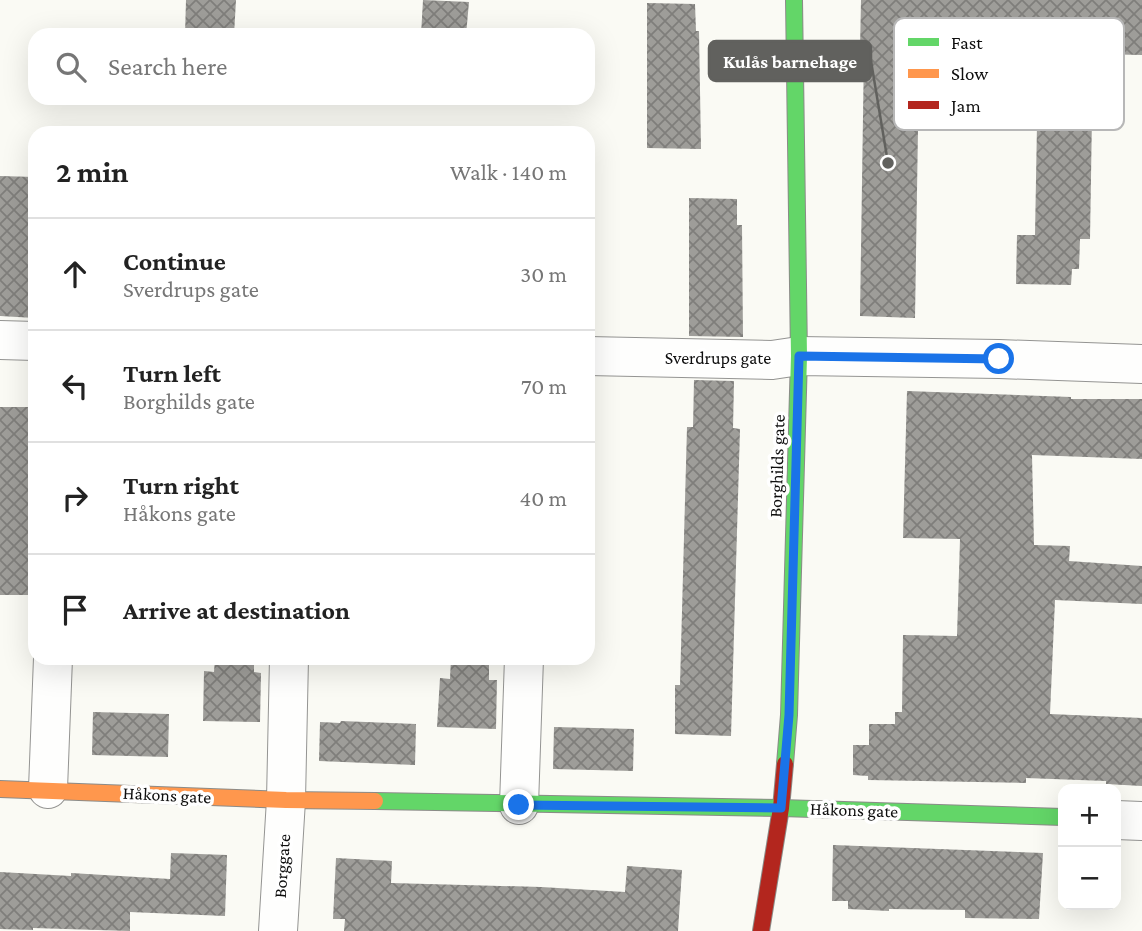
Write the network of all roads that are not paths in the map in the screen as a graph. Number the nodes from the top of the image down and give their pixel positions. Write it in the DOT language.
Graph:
graph roads {
  1 [pos="794,0"];
  2 [pos="0,340"];
  3 [pos="28,341"];
  4 [pos="595,356"];
  5 [pos="799,356"];
  6 [pos="1142,364"];
  7 [pos="53,665"];
  8 [pos="289,665"];
  9 [pos="524,665"];
  10 [pos="0,789"];
  11 [pos="48,789"];
  12 [pos="286,800"];
  13 [pos="519,805"];
  14 [pos="781,808"];
  15 [pos="1058,817"];
  16 [pos="1121,820"];
  17 [pos="1142,821"];
  18 [pos="278,931"];
  19 [pos="761,931"];
  1 -- 5 [label="street, Borghilds gate"];
  2 -- 3 [label="street"];
  4 -- 5 [label="street, Sverdrups gate"];
  5 -- 6 [label="street, Sverdrups gate"];
  5 -- 14 [label="street, Borghilds gate"];
  7 -- 11 [label="street"];
  8 -- 12 [label="street"];
  9 -- 13 [label="street"];
  10 -- 11 [label="street, Håkons gate"];
  11 -- 12 [label="street, Håkons gate"];
  12 -- 13 [label="street, Håkons gate"];
  12 -- 18 [label="street, Borggate"];
  13 -- 14 [label="street, Håkons gate"];
  14 -- 15 [label="street, Håkons gate"];
  14 -- 19 [label="street, Borghilds gate"];
  16 -- 17 [label="street"];
}
